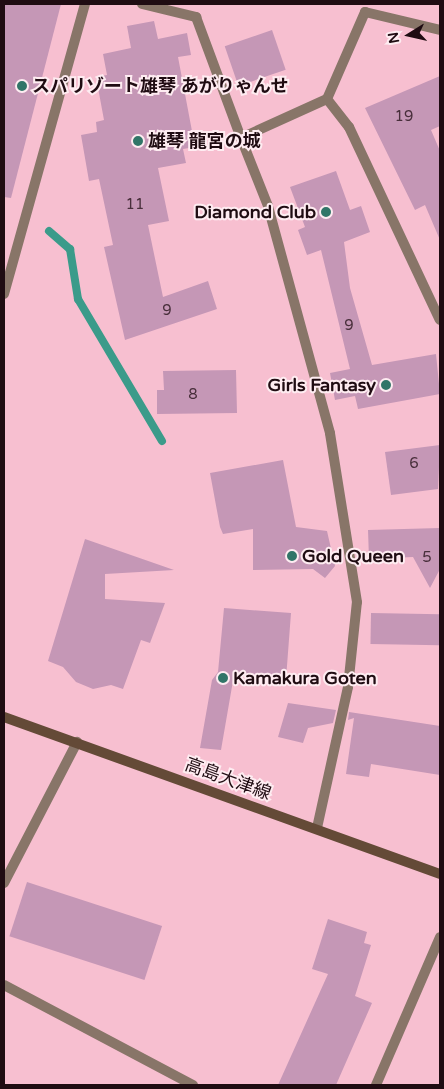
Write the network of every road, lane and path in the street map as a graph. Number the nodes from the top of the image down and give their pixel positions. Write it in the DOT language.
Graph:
graph roads {
  1 [pos="85,4"];
  2 [pos="142,4"];
  3 [pos="440,30"];
  4 [pos="327,99"];
  5 [pos="241,138"];
  6 [pos="4,294"];
  7 [pos="440,320"];
  8 [pos="4,717"];
  9 [pos="77,742"];
  10 [pos="318,828"];
  11 [pos="440,874"];
  12 [pos="4,883"];
  13 [pos="440,937"];
  14 [pos="4,985"];
  15 [pos="193,1085"];
  16 [pos="376,1085"];
  1 -- 6 [label="street"];
  2 -- 5 [label="street"];
  3 -- 4 [label="street"];
  4 -- 5 [label="street"];
  4 -- 7 [label="street"];
  5 -- 10 [label="street"];
  8 -- 9 [label="main road, 高島大津線"];
  9 -- 10 [label="main road, 高島大津線"];
  9 -- 12 [label="street"];
  10 -- 11 [label="main road, 高島大津線"];
  13 -- 16 [label="street"];
  14 -- 15 [label="street"];
}
